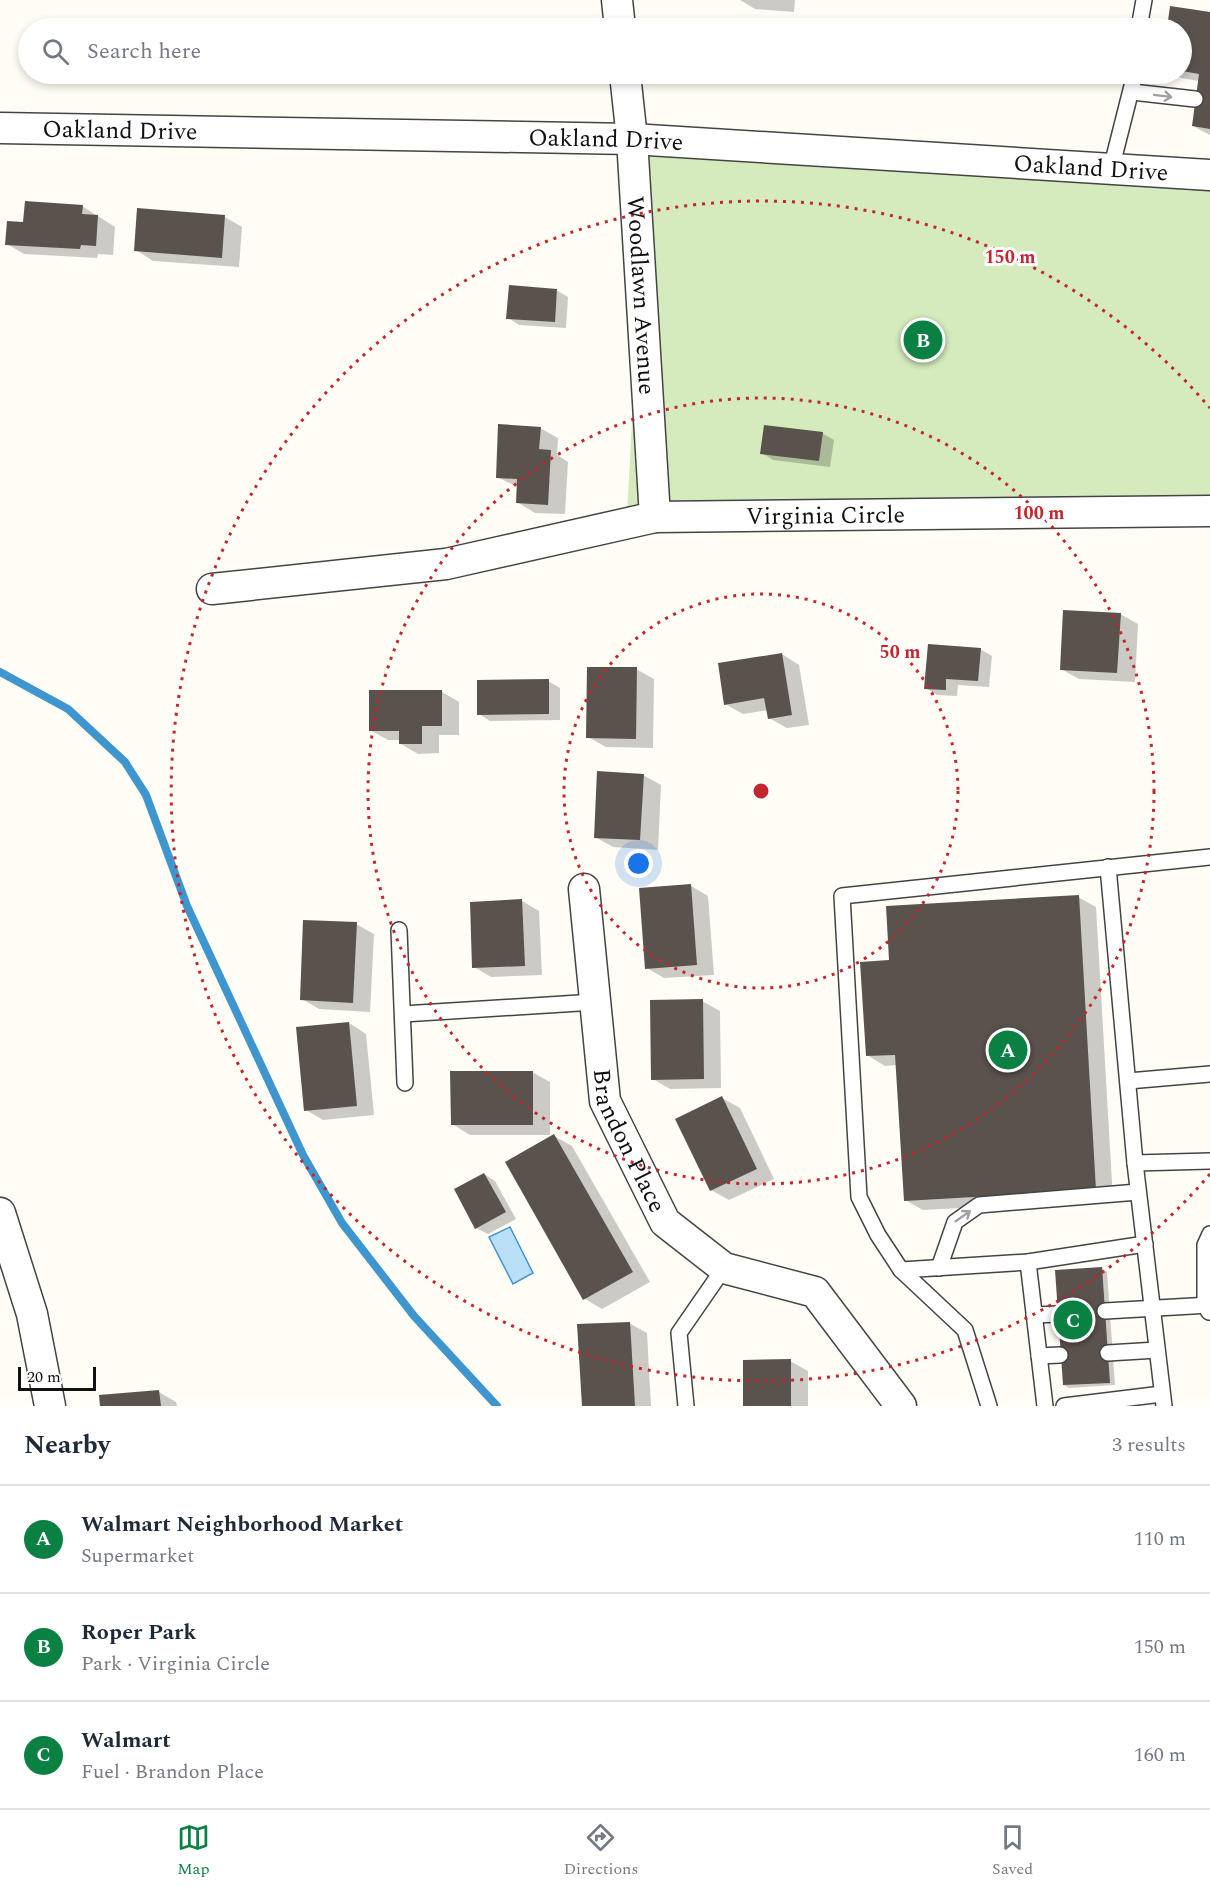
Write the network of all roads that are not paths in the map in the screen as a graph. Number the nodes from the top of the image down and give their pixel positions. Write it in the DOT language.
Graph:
graph roads {
  1 [pos="616,0"];
  2 [pos="1144,0"];
  3 [pos="619,18"];
  4 [pos="1141,18"];
  5 [pos="626,84"];
  6 [pos="1133,84"];
  7 [pos="1132,92"];
  8 [pos="1195,99"];
  9 [pos="0,128"];
  10 [pos="632,139"];
  11 [pos="1111,169"];
  12 [pos="1210,175"];
  13 [pos="1210,511"];
  14 [pos="655,517"];
  15 [pos="212,589"];
  16 [pos="1210,857"];
  17 [pos="1108,867"];
  18 [pos="584,889"];
  19 [pos="399,930"];
  20 [pos="595,1002"];
  21 [pos="403,1014"];
  22 [pos="1210,1074"];
  23 [pos="1128,1081"];
  24 [pos="405,1083"];
  25 [pos="1210,1161"];
  26 [pos="1135,1163"];
  27 [pos="1138,1192"];
  28 [pos="0,1213"];
  29 [pos="1210,1234"];
  30 [pos="1145,1244"];
  31 [pos="1028,1262"];
  32 [pos="724,1268"];
  33 [pos="939,1268"];
  34 [pos="901,1270"];
  35 [pos="1152,1307"];
  36 [pos="1208,1308"];
  37 [pos="1105,1311"];
  38 [pos="1058,1314"];
  39 [pos="1034,1316"];
  40 [pos="1157,1350"];
  41 [pos="1108,1353"];
  42 [pos="1060,1355"];
  43 [pos="1039,1356"];
  44 [pos="1163,1400"];
  45 [pos="50,1406"];
  46 [pos="686,1406"];
  47 [pos="902,1406"];
  48 [pos="989,1406"];
  49 [pos="1045,1406"];
  50 [pos="1064,1406"];
  1 -- 3 [label="street"];
  2 -- 4 [label="lane"];
  5 -- 10 [label="street, Woodlawn Avenue"];
  6 -- 7 [label="lane"];
  7 -- 8 [label="lane, one-way"];
  7 -- 11 [label="lane"];
  9 -- 10 [label="street, Oakland Drive"];
  10 -- 11 [label="street, Oakland Drive"];
  10 -- 14 [label="street, Woodlawn Avenue"];
  11 -- 12 [label="street, Oakland Drive"];
  13 -- 14 [label="street, Virginia Circle"];
  14 -- 15 [label="street, Virginia Circle"];
  16 -- 17 [label="lane"];
  17 -- 23 [label="lane"];
  17 -- 34 [label="lane"];
  18 -- 20 [label="street, Brandon Place"];
  19 -- 21 [label="lane"];
  20 -- 21 [label="lane"];
  20 -- 32 [label="street, Brandon Place"];
  21 -- 24 [label="lane"];
  22 -- 23 [label="lane"];
  23 -- 26 [label="lane"];
  25 -- 26 [label="lane"];
  26 -- 27 [label="lane"];
  27 -- 30 [label="lane"];
  33 -- 27 [label="lane, one-way"];
  28 -- 45 [label="street"];
  29 -- 36 [label="lane"];
  30 -- 31 [label="lane"];
  30 -- 35 [label="lane"];
  31 -- 33 [label="lane"];
  31 -- 39 [label="lane"];
  32 -- 46 [label="lane"];
  32 -- 47 [label="street, Brandon Place"];
  33 -- 34 [label="lane"];
  34 -- 48 [label="lane"];
  35 -- 36 [label="lane"];
  35 -- 37 [label="lane"];
  35 -- 40 [label="lane"];
  38 -- 39 [label="lane"];
  39 -- 43 [label="lane"];
  40 -- 41 [label="lane"];
  40 -- 44 [label="lane"];
  42 -- 43 [label="lane"];
  43 -- 49 [label="lane"];
  44 -- 50 [label="lane"];
}
